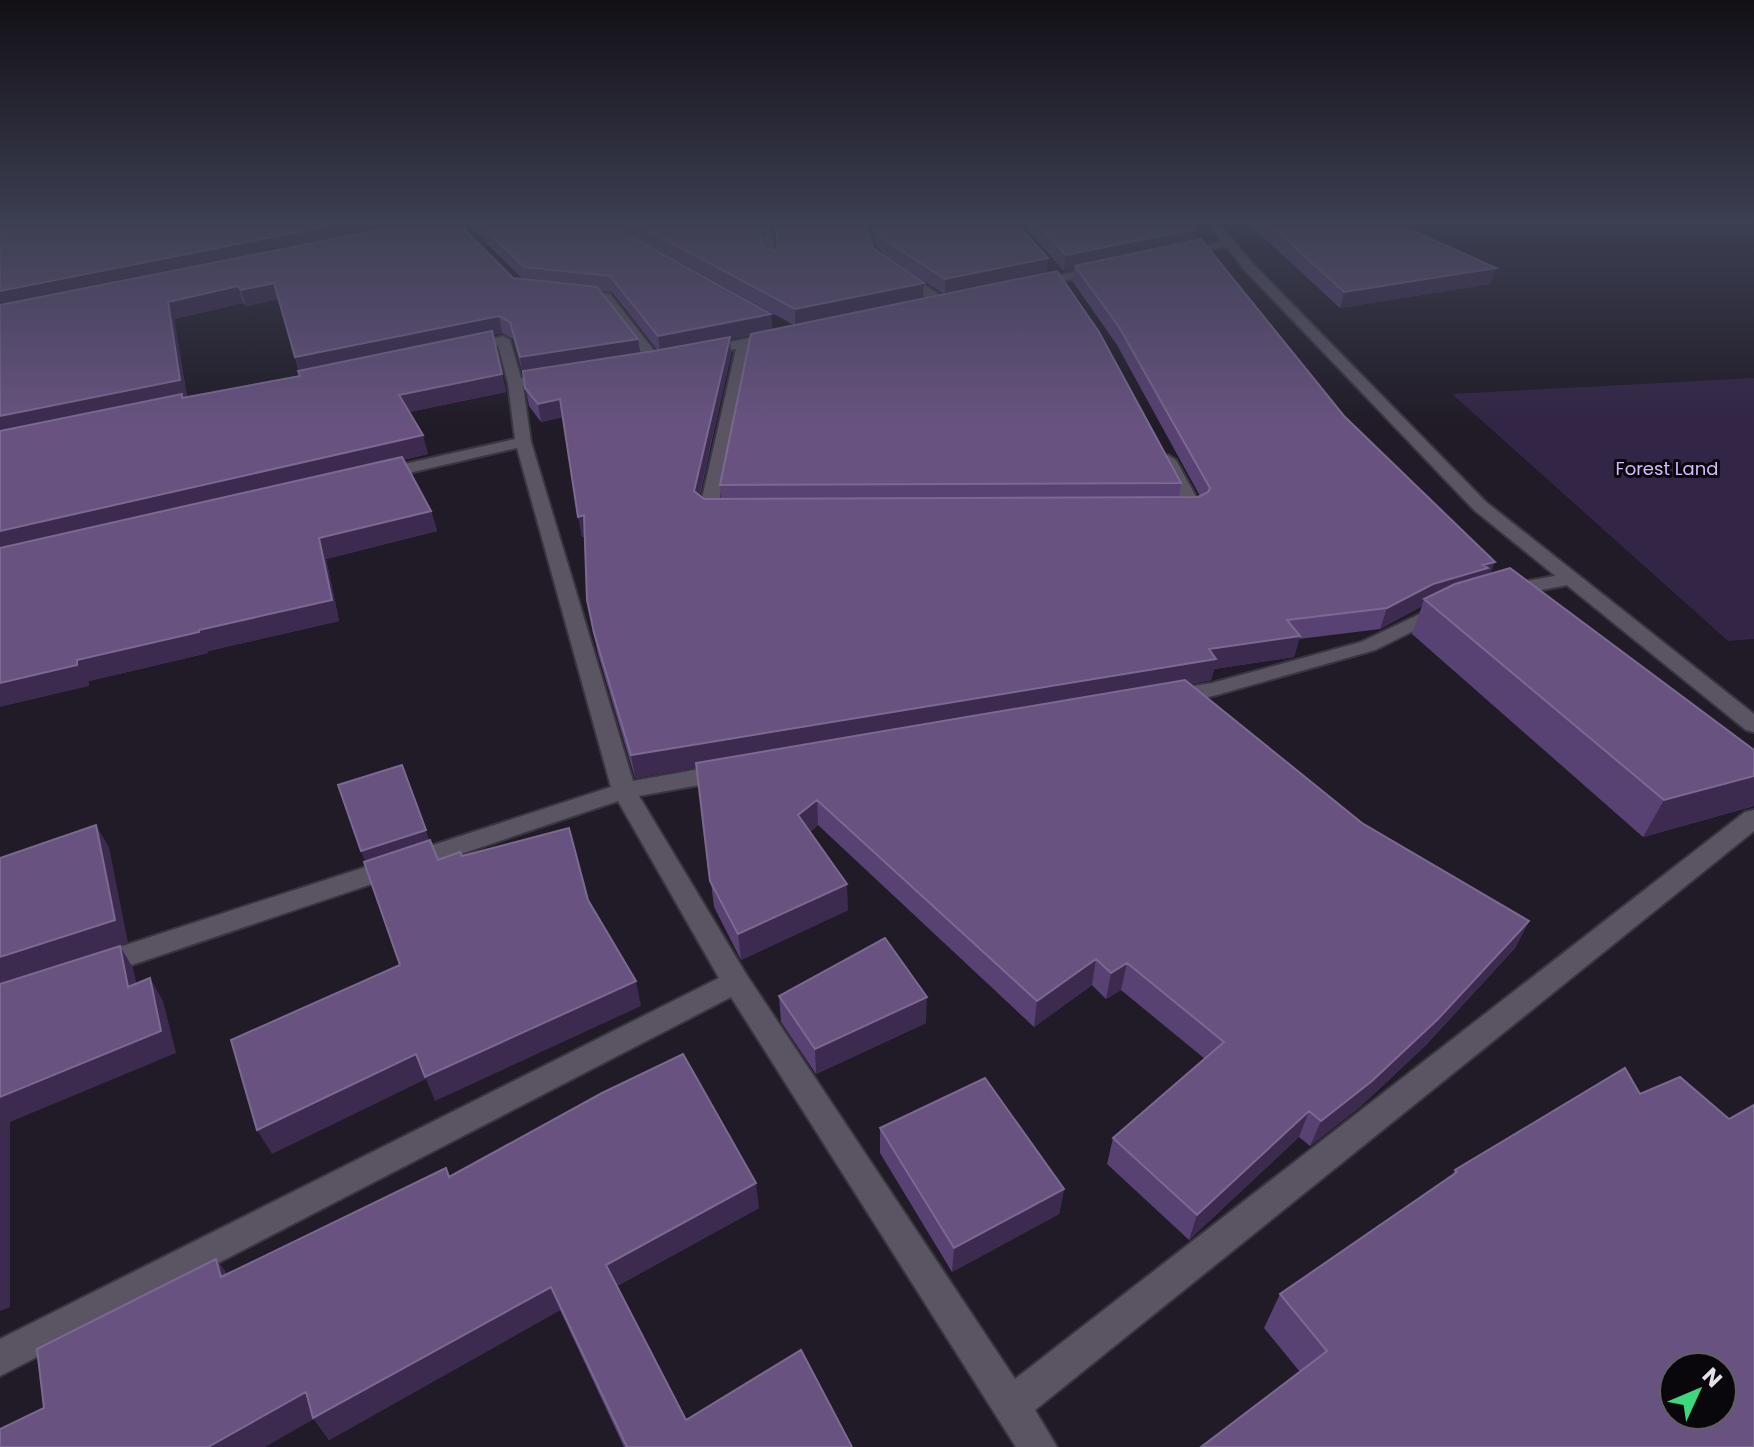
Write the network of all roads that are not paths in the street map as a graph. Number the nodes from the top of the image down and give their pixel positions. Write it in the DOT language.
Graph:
graph roads {
  1 [pos="925,292"];
  2 [pos="1273,292"];
  3 [pos="578,295"];
  4 [pos="941,302"];
  5 [pos="779,326"];
  6 [pos="744,342"];
  7 [pos="457,350"];
  8 [pos="671,359"];
  9 [pos="640,364"];
  10 [pos="562,376"];
  11 [pos="515,383"];
  12 [pos="1158,441"];
  13 [pos="523,442"];
  14 [pos="354,481"];
  15 [pos="1163,509"];
  16 [pos="739,511"];
  17 [pos="1571,579"];
  18 [pos="1487,595"];
  19 [pos="1461,603"];
  20 [pos="1150,699"];
  21 [pos="1754,725"];
  22 [pos="746,769"];
  23 [pos="624,791"];
  24 [pos="1754,818"];
  25 [pos="73,974"];
  26 [pos="736,982"];
  27 [pos="0,1358"];
  28 [pos="1012,1405"];
  29 [pos="1038,1447"];
  1 -- 4 [label="street"];
  2 -- 17 [label="street"];
  3 -- 8 [label="street"];
  5 -- 6 [label="street"];
  6 -- 8 [label="street"];
  6 -- 16 [label="street"];
  7 -- 11 [label="street"];
  8 -- 9 [label="street"];
  10 -- 11 [label="street"];
  11 -- 13 [label="street"];
  12 -- 15 [label="street"];
  13 -- 14 [label="street"];
  13 -- 23 [label="street"];
  17 -- 18 [label="street"];
  17 -- 21 [label="street"];
  19 -- 20 [label="street"];
  22 -- 23 [label="street"];
  23 -- 25 [label="street"];
  23 -- 26 [label="street"];
  24 -- 28 [label="street"];
  26 -- 27 [label="street"];
  26 -- 28 [label="street"];
  28 -- 29 [label="street"];
}
